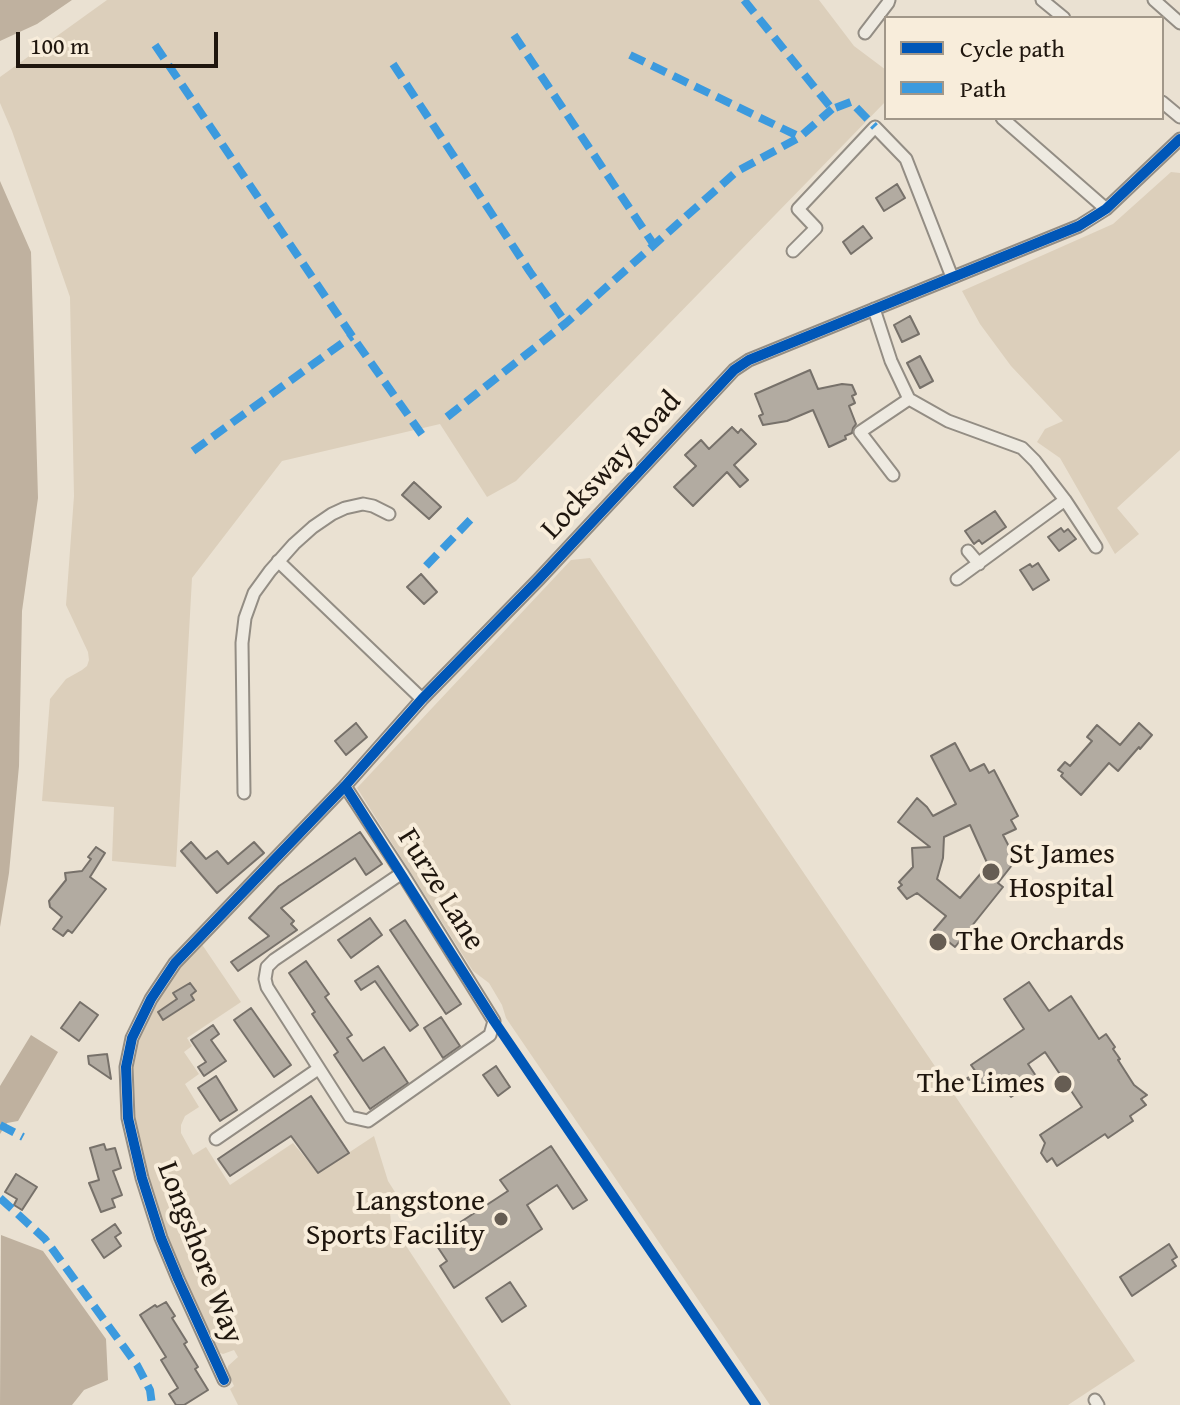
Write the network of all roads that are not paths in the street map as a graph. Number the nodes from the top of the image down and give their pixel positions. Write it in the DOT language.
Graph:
graph roads {
  1 [pos="889,0"];
  2 [pos="1042,0"];
  3 [pos="1154,0"];
  4 [pos="1062,16"];
  5 [pos="1180,23"];
  6 [pos="865,33"];
  7 [pos="1164,104"];
  8 [pos="1180,117"];
  9 [pos="1004,120"];
  10 [pos="1180,139"];
  11 [pos="1106,209"];
  12 [pos="793,251"];
  13 [pos="952,277"];
  14 [pos="874,309"];
  15 [pos="909,399"];
  16 [pos="893,475"];
  17 [pos="1065,500"];
  18 [pos="389,514"];
  19 [pos="1096,547"];
  20 [pos="968,551"];
  21 [pos="278,561"];
  22 [pos="979,564"];
  23 [pos="957,579"];
  24 [pos="422,699"];
  25 [pos="345,786"];
  26 [pos="244,793"];
  27 [pos="402,873"];
  28 [pos="175,963"];
  29 [pos="318,1069"];
  30 [pos="216,1139"];
  31 [pos="224,1380"];
  1 -- 6 [label="street"];
  2 -- 4 [label="street"];
  3 -- 5 [label="street"];
  7 -- 8 [label="street"];
  9 -- 11 [label="street"];
  10 -- 11 [label="street, Locksway Road"];
  11 -- 13 [label="street, Locksway Road"];
  12 -- 13 [label="street"];
  13 -- 14 [label="street, Locksway Road"];
  14 -- 15 [label="street"];
  14 -- 24 [label="street, Locksway Road"];
  15 -- 16 [label="street"];
  15 -- 17 [label="street"];
  17 -- 19 [label="street"];
  17 -- 22 [label="street"];
  18 -- 21 [label="street"];
  20 -- 22 [label="street"];
  21 -- 24 [label="street"];
  21 -- 26 [label="street"];
  22 -- 23 [label="street"];
  24 -- 25 [label="street, Locksway Road"];
  25 -- 27 [label="street, Furze Lane"];
  25 -- 28 [label="street, Locksway Road"];
  27 -- 29 [label="street"];
  27 -- 29 [label="street, Furze Lane"];
  28 -- 31 [label="street, Longshore Way"];
  29 -- 30 [label="street"];
}
